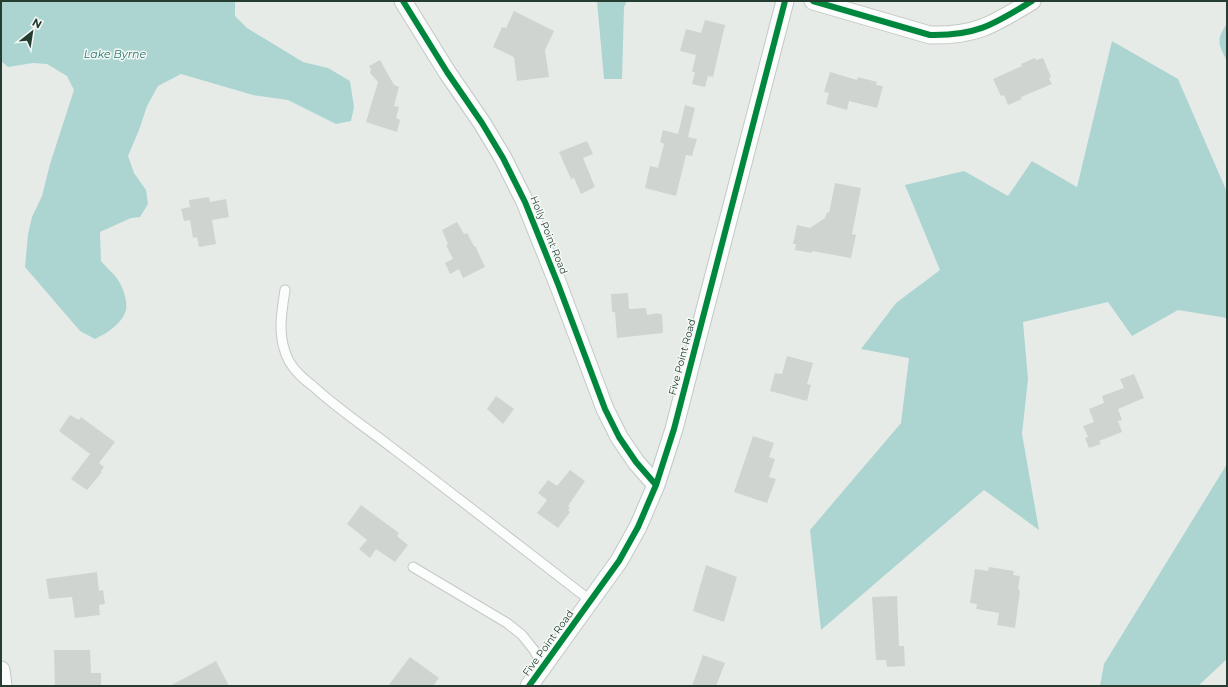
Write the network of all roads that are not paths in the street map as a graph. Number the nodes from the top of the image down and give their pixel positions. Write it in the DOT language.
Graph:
graph roads {
  1 [pos="403,1"];
  2 [pos="785,1"];
  3 [pos="813,1"];
  4 [pos="1032,1"];
  5 [pos="284,290"];
  6 [pos="656,485"];
  7 [pos="413,567"];
  8 [pos="591,601"];
  9 [pos="543,667"];
  10 [pos="1,670"];
  11 [pos="3,686"];
  12 [pos="529,686"];
  1 -- 6 [label="street, Holly Point Road"];
  2 -- 6 [label="street, Five Point Road"];
  3 -- 4 [label="street"];
  5 -- 8 [label="lane"];
  6 -- 8 [label="street, Five Point Road"];
  7 -- 9 [label="lane"];
  8 -- 9 [label="street, Five Point Road"];
  9 -- 12 [label="street, Five Point Road"];
  10 -- 11 [label="street"];
}
